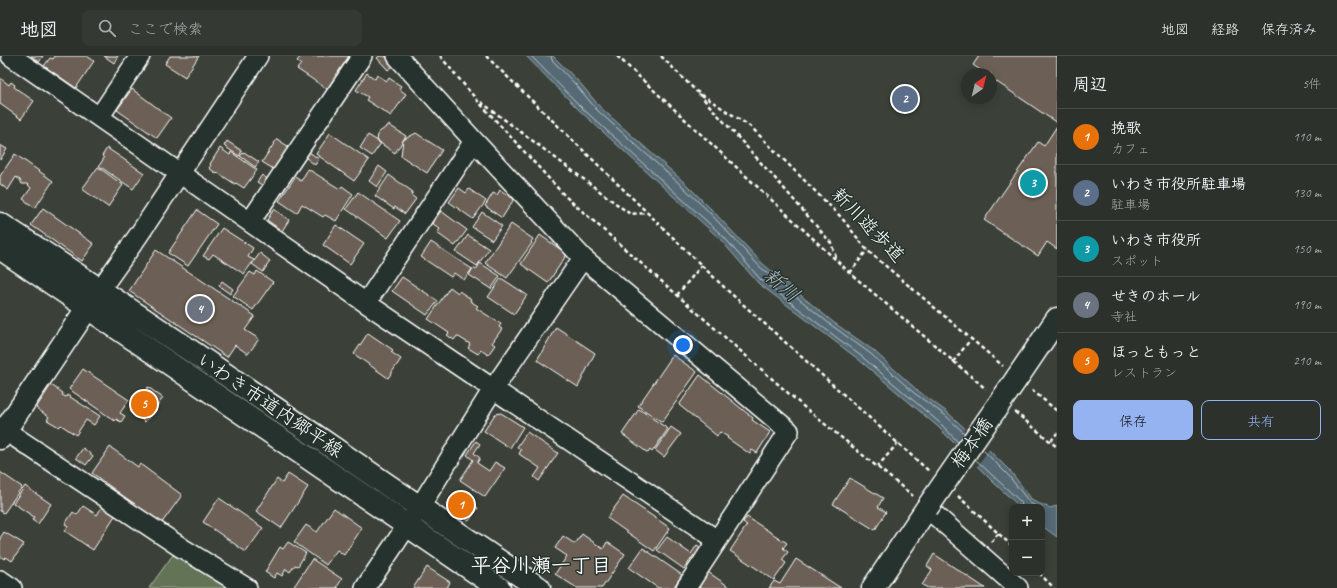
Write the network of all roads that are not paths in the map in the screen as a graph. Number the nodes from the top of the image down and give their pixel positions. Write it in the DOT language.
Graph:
graph roads {
  1 [pos="11,56"];
  2 [pos="140,56"];
  3 [pos="258,56"];
  4 [pos="362,56"];
  5 [pos="397,56"];
  6 [pos="100,116"];
  7 [pos="474,141"];
  8 [pos="180,172"];
  9 [pos="250,222"];
  10 [pos="0,224"];
  11 [pos="0,248"];
  12 [pos="583,258"];
  13 [pos="100,289"];
  14 [pos="366,303"];
  15 [pos="88,307"];
  16 [pos="1057,319"];
  17 [pos="493,390"];
  18 [pos="2,432"];
  19 [pos="420,508"];
  20 [pos="927,508"];
  21 [pos="407,526"];
  22 [pos="718,540"];
  23 [pos="0,580"];
  24 [pos="12,588"];
  25 [pos="247,588"];
  26 [pos="365,588"];
  27 [pos="499,588"];
  28 [pos="540,588"];
  29 [pos="686,588"];
  30 [pos="873,588"];
  31 [pos="1018,588"];
  1 -- 6 [label="street"];
  2 -- 6 [label="street"];
  3 -- 8 [label="street"];
  4 -- 9 [label="street"];
  5 -- 7 [label="street"];
  6 -- 8 [label="street"];
  7 -- 12 [label="street"];
  7 -- 14 [label="street"];
  8 -- 9 [label="street"];
  8 -- 13 [label="street"];
  9 -- 14 [label="street"];
  10 -- 13 [label="street, いわき市道内郷平線"];
  11 -- 15 [label="street, いわき市道内郷平線"];
  12 -- 17 [label="street"];
  12 -- 22 [label="street"];
  13 -- 15 [label="street"];
  13 -- 19 [label="street, いわき市道内郷平線"];
  14 -- 17 [label="street"];
  15 -- 18 [label="street"];
  15 -- 21 [label="street, いわき市道内郷平線"];
  16 -- 20 [label="street, 梅本橋, bridge"];
  17 -- 19 [label="street"];
  17 -- 22 [label="street"];
  18 -- 25 [label="street"];
  19 -- 21 [label="street"];
  19 -- 28 [label="street, いわき市道内郷平線"];
  20 -- 30 [label="street, 梅本橋"];
  20 -- 31 [label="street"];
  21 -- 26 [label="street"];
  21 -- 27 [label="street, いわき市道内郷平線"];
  22 -- 29 [label="street"];
  23 -- 24 [label="street"];
}
